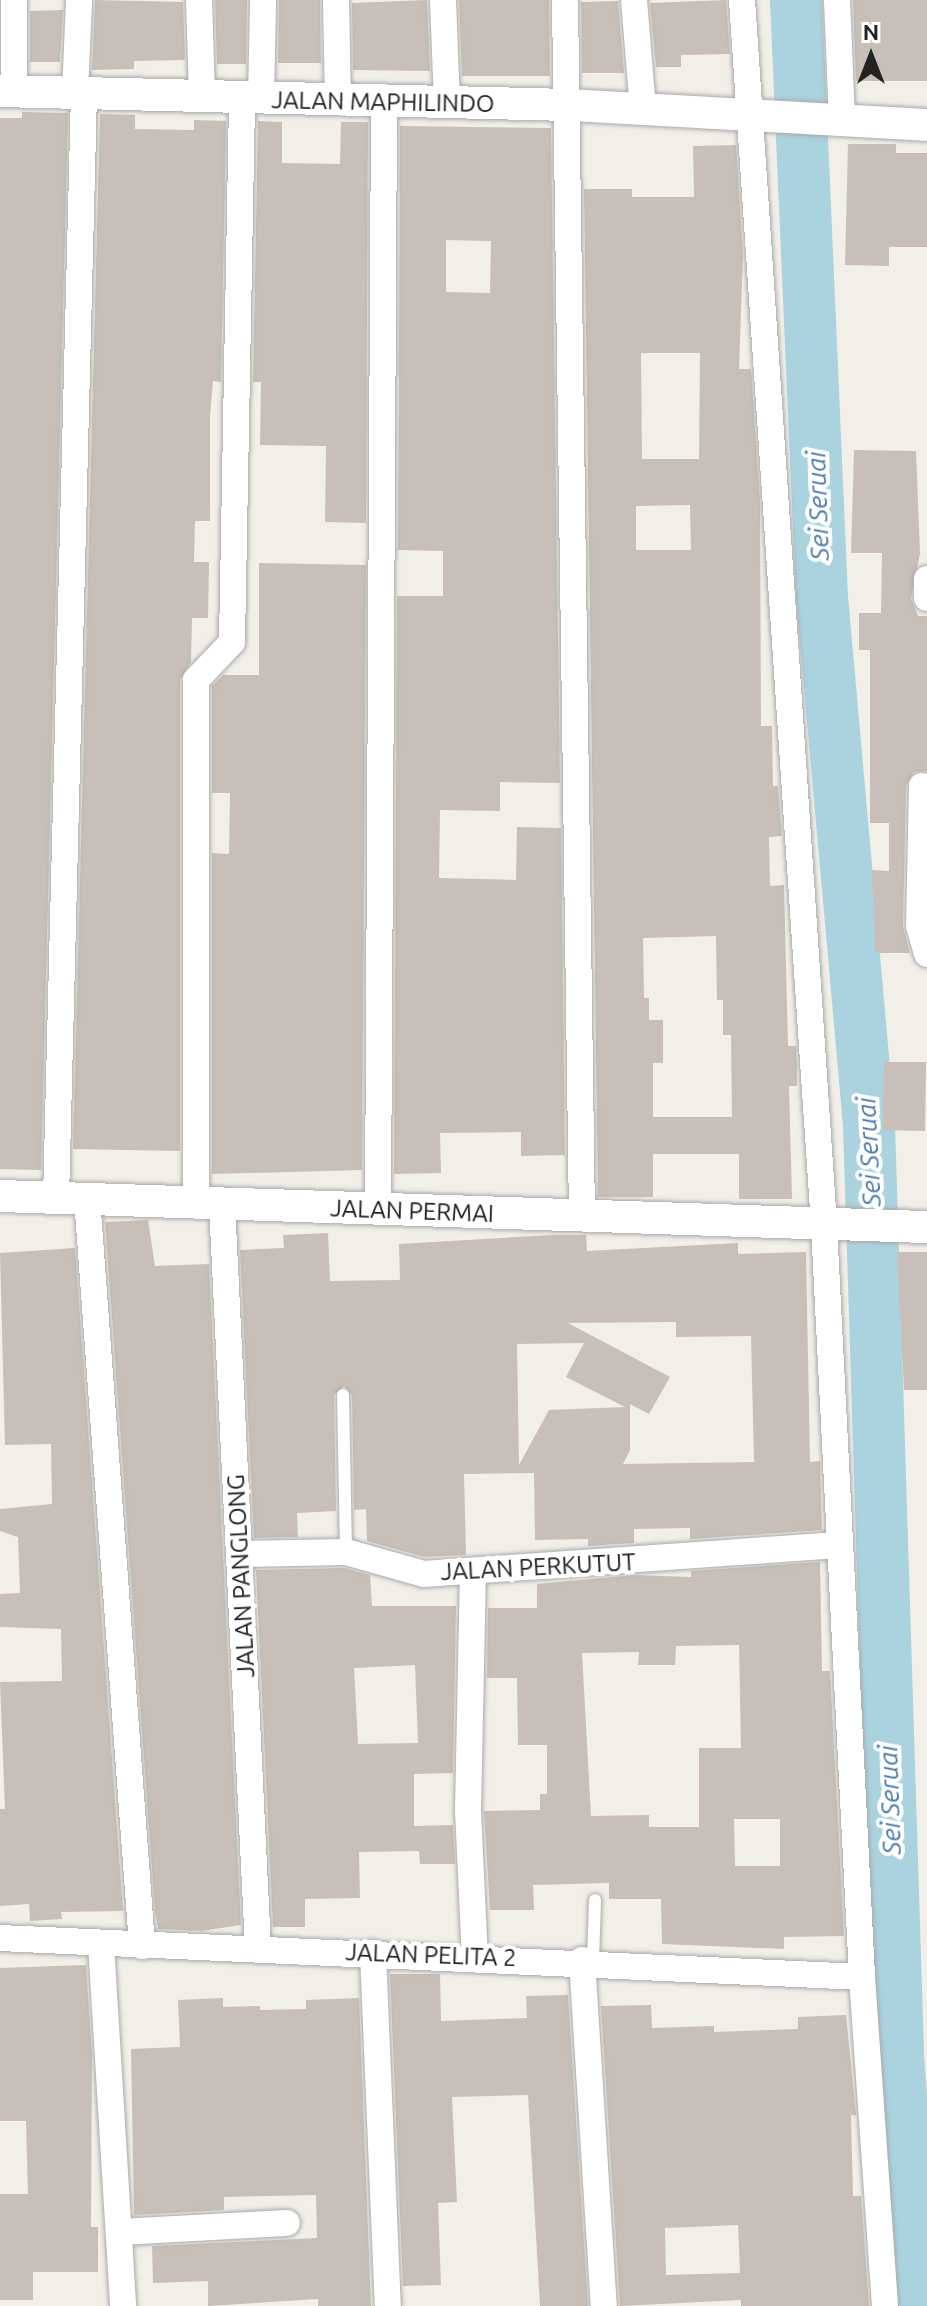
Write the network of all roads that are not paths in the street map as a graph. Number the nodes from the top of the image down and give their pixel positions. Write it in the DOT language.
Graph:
graph roads {
  1 [pos="14,0"];
  2 [pos="79,0"];
  3 [pos="199,0"];
  4 [pos="263,0"];
  5 [pos="336,0"];
  6 [pos="443,0"];
  7 [pos="565,0"];
  8 [pos="634,0"];
  9 [pos="742,0"];
  10 [pos="837,0"];
  11 [pos="7,91"];
  12 [pos="80,94"];
  13 [pos="202,97"];
  14 [pos="252,99"];
  15 [pos="338,102"];
  16 [pos="384,103"];
  17 [pos="447,105"];
  18 [pos="570,105"];
  19 [pos="643,110"];
  20 [pos="757,118"];
  21 [pos="838,119"];
  22 [pos="927,125"];
  23 [pos="927,579"];
  24 [pos="927,598"];
  25 [pos="922,786"];
  26 [pos="927,954"];
  27 [pos="0,1196"];
  28 [pos="72,1199"];
  29 [pos="209,1203"];
  30 [pos="378,1210"];
  31 [pos="582,1216"];
  32 [pos="826,1226"];
  33 [pos="918,1226"];
  34 [pos="343,1395"];
  35 [pos="838,1545"];
  36 [pos="346,1552"];
  37 [pos="241,1554"];
  38 [pos="473,1571"];
  39 [pos="595,1900"];
  40 [pos="0,1938"];
  41 [pos="101,1944"];
  42 [pos="142,1946"];
  43 [pos="258,1948"];
  44 [pos="373,1953"];
  45 [pos="475,1957"];
  46 [pos="587,1961"];
  47 [pos="862,1977"];
  48 [pos="287,2223"];
  49 [pos="119,2232"];
  50 [pos="123,2306"];
  51 [pos="388,2306"];
  52 [pos="604,2306"];
  53 [pos="885,2306"];
  1 -- 11 [label="street"];
  2 -- 12 [label="street"];
  3 -- 13 [label="street"];
  4 -- 14 [label="street, JALAN PANGLONG"];
  5 -- 15 [label="street"];
  6 -- 17 [label="street"];
  7 -- 18 [label="street"];
  8 -- 19 [label="street"];
  9 -- 20 [label="street"];
  10 -- 21 [label="street"];
  11 -- 12 [label="street, JALAN MAPHILINDO"];
  12 -- 13 [label="street, JALAN MAPHILINDO"];
  12 -- 28 [label="street"];
  13 -- 14 [label="street, JALAN MAPHILINDO"];
  14 -- 15 [label="street, JALAN MAPHILINDO"];
  14 -- 29 [label="street, JALAN PANGLONG"];
  15 -- 16 [label="street, JALAN MAPHILINDO"];
  16 -- 17 [label="street, JALAN MAPHILINDO"];
  16 -- 30 [label="street"];
  17 -- 18 [label="street, JALAN MAPHILINDO"];
  18 -- 19 [label="street, JALAN MAPHILINDO"];
  18 -- 31 [label="street"];
  19 -- 20 [label="street, JALAN MAPHILINDO"];
  20 -- 21 [label="street, JALAN MAPHILINDO"];
  20 -- 32 [label="street"];
  21 -- 22 [label="street, JALAN MAPHILINDO"];
  23 -- 24 [label="street"];
  25 -- 26 [label="street"];
  27 -- 28 [label="street, JALAN PERMAI"];
  28 -- 29 [label="street, JALAN PERMAI"];
  28 -- 42 [label="street"];
  29 -- 30 [label="street, JALAN PERMAI"];
  29 -- 37 [label="street, JALAN PANGLONG"];
  30 -- 31 [label="street, JALAN PERMAI"];
  31 -- 32 [label="street, JALAN PERMAI"];
  32 -- 33 [label="street, JALAN PERMAI"];
  32 -- 35 [label="street"];
  34 -- 36 [label="lane"];
  35 -- 38 [label="street, JALAN PERKUTUT"];
  35 -- 47 [label="street"];
  36 -- 37 [label="street, JALAN PERKUTUT"];
  36 -- 38 [label="street, JALAN PERKUTUT"];
  37 -- 43 [label="street, JALAN PANGLONG"];
  38 -- 45 [label="street"];
  39 -- 46 [label="lane"];
  40 -- 41 [label="street, JALAN PELITA 2"];
  41 -- 42 [label="street, JALAN PELITA 2"];
  41 -- 49 [label="street"];
  42 -- 43 [label="street, JALAN PELITA 2"];
  43 -- 44 [label="street, JALAN PELITA 2"];
  44 -- 45 [label="street, JALAN PELITA 2"];
  44 -- 51 [label="street"];
  45 -- 46 [label="street, JALAN PELITA 2"];
  46 -- 47 [label="street, JALAN PELITA 2"];
  46 -- 52 [label="street"];
  47 -- 53 [label="street"];
  48 -- 49 [label="street"];
  49 -- 50 [label="street"];
}
